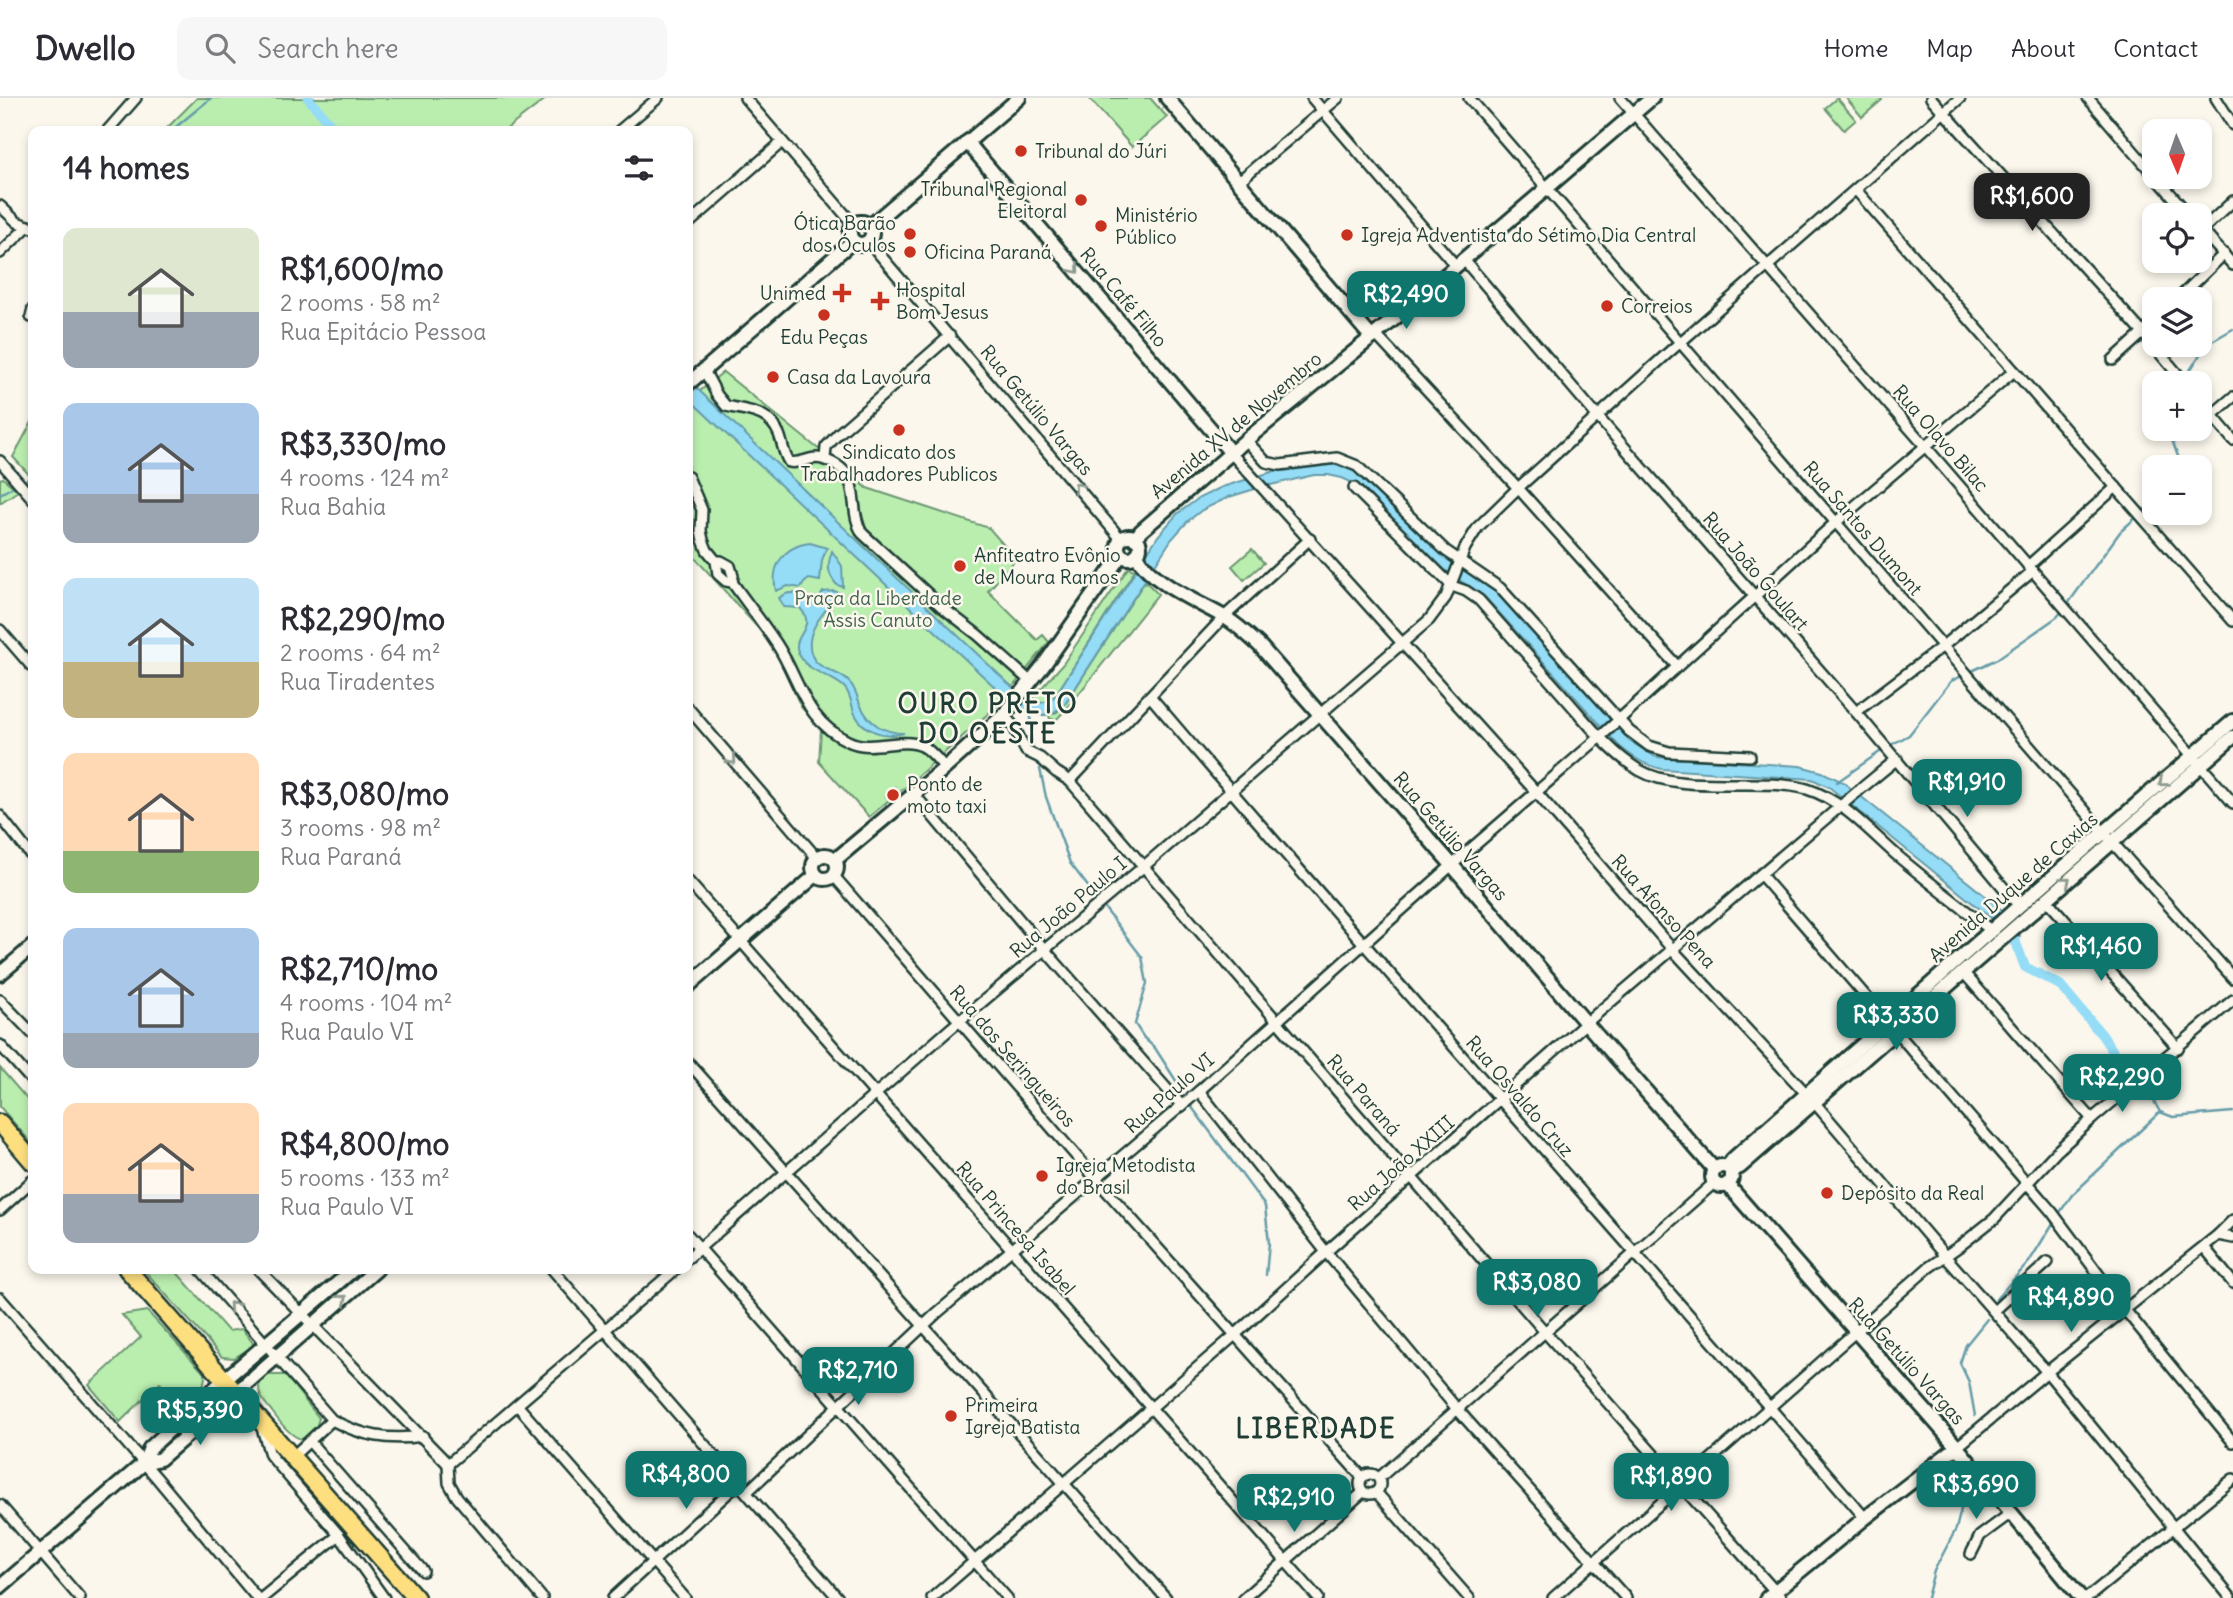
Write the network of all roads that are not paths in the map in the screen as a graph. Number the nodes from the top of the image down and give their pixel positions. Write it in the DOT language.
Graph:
graph roads {
  1 [pos="136,98"];
  2 [pos="658,98"];
  3 [pos="745,98"];
  4 [pos="1019,98"];
  5 [pos="1167,98"];
  6 [pos="1312,98"];
  7 [pos="1338,98"];
  8 [pos="1469,98"];
  9 [pos="1620,98"];
  10 [pos="1653,98"];
  11 [pos="1931,98"];
  12 [pos="1960,98"];
  13 [pos="2088,98"];
  14 [pos="2216,98"];
  15 [pos="1323,110"];
  16 [pos="1943,112"];
  17 [pos="1634,114"];
  18 [pos="2233,125"];
  19 [pos="111,126"];
  20 [pos="625,126"];
  21 [pos="782,142"];
  22 [pos="967,142"];
  23 [pos="2142,161"];
  24 [pos="1239,181"];
  25 [pos="1548,188"];
  26 [pos="2166,189"];
  27 [pos="1856,190"];
  28 [pos="2233,201"];
  29 [pos="2179,203"];
  30 [pos="0,206"];
  31 [pos="693,219"];
  32 [pos="2212,219"];
  33 [pos="854,225"];
  34 [pos="28,226"];
  35 [pos="870,226"];
  36 [pos="28,229"];
  37 [pos="853,241"];
  38 [pos="2212,241"];
  39 [pos="869,242"];
  40 [pos="0,253"];
  41 [pos="2224,254"];
  42 [pos="1460,263"];
  43 [pos="1767,265"];
  44 [pos="2233,265"];
  45 [pos="2190,287"];
  46 [pos="2142,332"];
  47 [pos="2142,334"];
  48 [pos="950,336"];
  49 [pos="1374,336"];
  50 [pos="1679,343"];
  51 [pos="2163,357"];
  52 [pos="2113,360"];
  53 [pos="2014,370"];
  54 [pos="2175,371"];
  55 [pos="693,377"];
  56 [pos="2233,397"];
  57 [pos="2212,415"];
  58 [pos="1597,416"];
  59 [pos="1246,440"];
  60 [pos="2233,440"];
  61 [pos="1925,446"];
  62 [pos="1231,453"];
  63 [pos="825,459"];
  64 [pos="0,461"];
  65 [pos="1251,476"];
  66 [pos="2116,487"];
  67 [pos="1354,488"];
  68 [pos="1518,488"];
  69 [pos="693,489"];
  70 [pos="28,493"];
  71 [pos="1835,523"];
  72 [pos="1128,539"];
  73 [pos="1310,539"];
  74 [pos="1121,555"];
  75 [pos="1138,558"];
  76 [pos="2030,569"];
  77 [pos="1456,572"];
  78 [pos="1756,597"];
  79 [pos="1224,617"];
  80 [pos="2233,621"];
  81 [pos="0,630"];
  82 [pos="1403,643"];
  83 [pos="1943,646"];
  84 [pos="28,662"];
  85 [pos="1677,666"];
  86 [pos="1031,682"];
  87 [pos="1150,695"];
  88 [pos="1856,712"];
  89 [pos="693,714"];
  90 [pos="1318,714"];
  91 [pos="1004,715"];
  92 [pos="1617,721"];
  93 [pos="2233,721"];
  94 [pos="1602,734"];
  95 [pos="2233,737"];
  96 [pos="1749,756"];
  97 [pos="1894,756"];
  98 [pos="2197,761"];
  99 [pos="945,768"];
  100 [pos="1070,781"];
  101 [pos="1231,791"];
  102 [pos="1535,792"];
  103 [pos="914,794"];
  104 [pos="2233,803"];
  105 [pos="1843,804"];
  106 [pos="0,816"];
  107 [pos="2108,838"];
  108 [pos="28,852"];
  109 [pos="817,858"];
  110 [pos="835,860"];
  111 [pos="1452,865"];
  112 [pos="1143,867"];
  113 [pos="816,875"];
  114 [pos="1761,875"];
  115 [pos="834,876"];
  116 [pos="693,887"];
  117 [pos="2046,899"];
  118 [pos="2020,906"];
  119 [pos="2011,921"];
  120 [pos="1997,931"];
  121 [pos="741,940"];
  122 [pos="1363,944"];
  123 [pos="1044,949"];
  124 [pos="28,950"];
  125 [pos="1673,950"];
  126 [pos="1963,972"];
  127 [pos="0,974"];
  128 [pos="2233,978"];
  129 [pos="693,982"];
  130 [pos="0,1000"];
  131 [pos="2233,1000"];
  132 [pos="960,1021"];
  133 [pos="1276,1022"];
  134 [pos="1586,1023"];
  135 [pos="1893,1026"];
  136 [pos="28,1029"];
  137 [pos="0,1045"];
  138 [pos="2178,1048"];
  139 [pos="693,1068"];
  140 [pos="28,1076"];
  141 [pos="1199,1091"];
  142 [pos="876,1095"];
  143 [pos="1811,1098"];
  144 [pos="1500,1099"];
  145 [pos="1182,1106"];
  146 [pos="2092,1119"];
  147 [pos="0,1124"];
  148 [pos="28,1156"];
  149 [pos="786,1173"];
  150 [pos="1723,1175"];
  151 [pos="1411,1176"];
  152 [pos="1096,1179"];
  153 [pos="2027,1183"];
  154 [pos="28,1185"];
  155 [pos="0,1210"];
  156 [pos="2233,1220"];
  157 [pos="2218,1236"];
  158 [pos="2233,1238"];
  159 [pos="693,1241"];
  160 [pos="2204,1247"];
  161 [pos="699,1248"];
  162 [pos="1012,1250"];
  163 [pos="1326,1252"];
  164 [pos="693,1253"];
  165 [pos="1635,1253"];
  166 [pos="1945,1256"];
  167 [pos="2048,1262"];
  168 [pos="131,1274"];
  169 [pos="204,1274"];
  170 [pos="262,1274"];
  171 [pos="348,1274"];
  172 [pos="371,1274"];
  173 [pos="556,1274"];
  174 [pos="670,1274"];
  175 [pos="2233,1283"];
  176 [pos="0,1298"];
  177 [pos="2125,1310"];
  178 [pos="1993,1311"];
  179 [pos="301,1314"];
  180 [pos="923,1325"];
  181 [pos="312,1326"];
  182 [pos="606,1329"];
  183 [pos="1545,1332"];
  184 [pos="1855,1332"];
  185 [pos="1235,1335"];
  186 [pos="267,1344"];
  187 [pos="277,1356"];
  188 [pos="2047,1372"];
  189 [pos="225,1380"];
  190 [pos="236,1393"];
  191 [pos="518,1406"];
  192 [pos="837,1406"];
  193 [pos="1770,1406"];
  194 [pos="1149,1408"];
  195 [pos="1457,1409"];
  196 [pos="260,1420"];
  197 [pos="332,1420"];
  198 [pos="423,1436"];
  199 [pos="310,1442"];
  200 [pos="2233,1442"];
  201 [pos="1957,1447"];
  202 [pos="292,1457"];
  203 [pos="144,1464"];
  204 [pos="448,1464"];
  205 [pos="1362,1477"];
  206 [pos="1379,1478"];
  207 [pos="2233,1479"];
  208 [pos="1064,1482"];
  209 [pos="739,1483"];
  210 [pos="1681,1483"];
  211 [pos="747,1492"];
  212 [pos="1363,1492"];
  213 [pos="1376,1492"];
  214 [pos="0,1505"];
  215 [pos="2011,1513"];
  216 [pos="1865,1518"];
  217 [pos="2174,1527"];
  218 [pos="339,1535"];
  219 [pos="40,1552"];
  220 [pos="1971,1554"];
  221 [pos="653,1561"];
  222 [pos="974,1561"];
  223 [pos="1286,1561"];
  224 [pos="1594,1562"];
  225 [pos="423,1571"];
  226 [pos="0,1587"];
  227 [pos="1774,1596"];
  228 [pos="80,1598"];
  229 [pos="260,1598"];
  230 [pos="384,1598"];
  231 [pos="416,1598"];
  232 [pos="542,1598"];
  233 [pos="613,1598"];
  234 [pos="685,1598"];
  235 [pos="838,1598"];
  236 [pos="932,1598"];
  237 [pos="1007,1598"];
  238 [pos="1166,1598"];
  239 [pos="1244,1598"];
  240 [pos="1318,1598"];
  241 [pos="1469,1598"];
  242 [pos="1553,1598"];
  243 [pos="1626,1598"];
  244 [pos="2081,1598"];
  245 [pos="2087,1598"];
  246 [pos="2231,1598"];
  1 -- 19 [label="street"];
  2 -- 20 [label="street"];
  3 -- 21 [label="street"];
  4 -- 22 [label="street"];
  5 -- 24 [label="street"];
  6 -- 15 [label="street, Rua João Goulart"];
  7 -- 15 [label="street"];
  8 -- 25 [label="street, Rua Santos Dumont"];
  9 -- 17 [label="street, Rua Olavo Bilac"];
  10 -- 17 [label="street, Avenida XV de Novembro"];
  11 -- 16 [label="street"];
  12 -- 16 [label="street, Rua João Paulo I"];
  13 -- 23 [label="street"];
  14 -- 18 [label="street"];
  15 -- 24 [label="street"];
  15 -- 42 [label="street, Rua João Goulart"];
  16 -- 27 [label="street, Rua João Paulo I"];
  16 -- 46 [label="street"];
  17 -- 25 [label="street, Avenida XV de Novembro"];
  17 -- 43 [label="street, Rua Olavo Bilac"];
  21 -- 31 [label="street"];
  21 -- 33 [label="street"];
  22 -- 35 [label="street"];
  22 -- 62 [label="street, Rua Café Filho, one-way"];
  24 -- 49 [label="street"];
  25 -- 42 [label="street, Avenida XV de Novembro"];
  25 -- 50 [label="street, Rua Santos Dumont"];
  26 -- 29 [label="street"];
  27 -- 43 [label="street, Rua João Paulo I"];
  27 -- 53 [label="street"];
  28 -- 32 [label="street"];
  30 -- 34 [label="street"];
  33 -- 35 [label="street"];
  33 -- 37 [label="street"];
  35 -- 39 [label="street"];
  36 -- 40 [label="street"];
  37 -- 39 [label="street"];
  37 -- 55 [label="street"];
  38 -- 41 [label="street"];
  39 -- 48 [label="street, Rua Getúlio Vargas"];
  41 -- 44 [label="street"];
  41 -- 45 [label="street"];
  42 -- 49 [label="street, Avenida XV de Novembro"];
  42 -- 58 [label="street, Rua João Goulart"];
  43 -- 50 [label="street, Rua João Paulo I"];
  43 -- 61 [label="street, Rua Olavo Bilac"];
  47 -- 52 [label="street"];
  48 -- 63 [label="street"];
  72 -- 48 [label="street, Rua Getúlio Vargas, one-way"];
  49 -- 59 [label="street, Avenida XV de Novembro"];
  49 -- 68 [label="street"];
  50 -- 58 [label="street, Rua João Paulo I"];
  50 -- 71 [label="street, Rua Santos Dumont"];
  51 -- 54 [label="street"];
  53 -- 61 [label="street, Rua Paulo VI"];
  53 -- 66 [label="street"];
  55 -- 63 [label="street"];
  56 -- 57 [label="street"];
  57 -- 60 [label="street"];
  58 -- 68 [label="street, Rua João Paulo I"];
  58 -- 78 [label="street, Rua João Goulart"];
  59 -- 62 [label="street, Avenida XV de Novembro"];
  59 -- 77 [label="street"];
  61 -- 71 [label="street, Rua Paulo VI"];
  61 -- 76 [label="street, Rua Olavo Bilac"];
  62 -- 65 [label="street, Rua Café Filho"];
  62 -- 72 [label="street, Avenida XV de Novembro"];
  63 -- 86 [label="street"];
  64 -- 70 [label="street"];
  65 -- 73 [label="street, Rua Afonso Pena"];
  66 -- 76 [label="street"];
  66 -- 80 [label="street"];
  67 -- 77 [label="street"];
  68 -- 77 [label="street, Rua João Paulo I"];
  68 -- 85 [label="street"];
  69 -- 99 [label="street"];
  71 -- 78 [label="street, Rua Paulo VI"];
  71 -- 83 [label="street, Rua Santos Dumont"];
  72 -- 74 [label="street"];
  72 -- 75 [label="street"];
  73 -- 79 [label="street"];
  73 -- 82 [label="street, Rua Afonso Pena"];
  74 -- 75 [label="street"];
  74 -- 86 [label="street"];
  75 -- 79 [label="street, Rua Getúlio Vargas"];
  76 -- 83 [label="street"];
  76 -- 98 [label="street, Rua Olavo Bilac"];
  77 -- 82 [label="street, Rua João Paulo I"];
  77 -- 92 [label="street"];
  77 -- 94 [label="street"];
  78 -- 85 [label="street, Rua Paulo VI"];
  78 -- 88 [label="street, Rua João Goulart"];
  79 -- 87 [label="street"];
  79 -- 90 [label="street, Rua Getúlio Vargas"];
  81 -- 84 [label="street"];
  82 -- 90 [label="street, Rua João Paulo I"];
  82 -- 102 [label="street, Rua Afonso Pena"];
  83 -- 88 [label="street"];
  83 -- 107 [label="street, Rua Santos Dumont"];
  85 -- 92 [label="street, Rua Paulo VI"];
  86 -- 91 [label="street"];
  87 -- 100 [label="street"];
  87 -- 101 [label="street, Rua Osvaldo Cruz"];
  88 -- 97 [label="street, Rua João Goulart"];
  89 -- 109 [label="street, one-way"];
  90 -- 101 [label="street, Rua João Paulo I"];
  90 -- 111 [label="street, Rua Getúlio Vargas"];
  91 -- 99 [label="street"];
  91 -- 100 [label="street, Rua Paraná"];
  92 -- 94 [label="street, Rua Paulo VI"];
  92 -- 96 [label="street"];
  93 -- 98 [label="street, Avenida Duque de Caxias"];
  94 -- 102 [label="street, Rua Paulo VI"];
  94 -- 105 [label="street"];
  95 -- 98 [label="street, Avenida Duque de Caxias"];
  97 -- 105 [label="street, Rua João XXIII"];
  97 -- 118 [label="street, Rua João Goulart"];
  98 -- 104 [label="street, Rua Olavo Bilac"];
  98 -- 107 [label="street, Avenida Duque de Caxias"];
  99 -- 103 [label="street"];
  100 -- 112 [label="street, Rua Paraná"];
  101 -- 112 [label="street, Rua João Paulo I"];
  101 -- 122 [label="street, Rua Osvaldo Cruz"];
  102 -- 111 [label="street, Rua Paulo VI"];
  102 -- 125 [label="street, Rua Afonso Pena"];
  103 -- 110 [label="street"];
  103 -- 123 [label="street"];
  105 -- 114 [label="street, Rua João XXIII"];
  105 -- 120 [label="street"];
  106 -- 108 [label="street"];
  117 -- 107 [label="street, Avenida Duque de Caxias, one-way"];
  107 -- 118 [label="street, Avenida Duque de Caxias"];
  107 -- 128 [label="street, Rua Santos Dumont"];
  109 -- 110 [label="street"];
  109 -- 113 [label="street"];
  110 -- 115 [label="street"];
  111 -- 122 [label="street, Rua Paulo VI"];
  111 -- 134 [label="street, Rua Getúlio Vargas"];
  112 -- 123 [label="street, Rua João Paulo I"];
  112 -- 133 [label="street, Rua Paraná"];
  113 -- 115 [label="street"];
  113 -- 121 [label="street"];
  114 -- 125 [label="street, Rua João XXIII"];
  114 -- 135 [label="street"];
  115 -- 132 [label="street, Rua dos Seringueiros"];
  116 -- 121 [label="street, Rua Princesa Isabel"];
  117 -- 119 [label="street, Avenida Duque de Caxias"];
  117 -- 138 [label="street"];
  118 -- 119 [label="street, Avenida Duque de Caxias"];
  119 -- 120 [label="street, Avenida Duque de Caxias"];
  120 -- 126 [label="street, Avenida Duque de Caxias"];
  120 -- 135 [label="street, Avenida Duque de Caxias"];
  121 -- 129 [label="street"];
  121 -- 142 [label="street, Rua Princesa Isabel"];
  122 -- 133 [label="street, Rua Paulo VI"];
  122 -- 144 [label="street, Rua Osvaldo Cruz"];
  123 -- 132 [label="street, Rua João Paulo I"];
  123 -- 145 [label="street"];
  124 -- 127 [label="street"];
  125 -- 134 [label="street, Rua João XXIII"];
  125 -- 143 [label="street, Rua Afonso Pena"];
  126 -- 135 [label="street, Avenida Duque de Caxias"];
  126 -- 146 [label="street"];
  130 -- 136 [label="street"];
  131 -- 138 [label="street"];
  132 -- 142 [label="street, Rua João Paulo I"];
  132 -- 152 [label="street, Rua dos Seringueiros"];
  133 -- 141 [label="street, Rua Paulo VI"];
  133 -- 151 [label="street, Rua Paraná"];
  134 -- 144 [label="street, Rua João XXIII"];
  134 -- 150 [label="street, Rua Getúlio Vargas"];
  135 -- 143 [label="street, Avenida Duque de Caxias"];
  135 -- 153 [label="street"];
  137 -- 140 [label="street"];
  138 -- 146 [label="street"];
  139 -- 149 [label="street"];
  141 -- 145 [label="street, Rua Paulo VI"];
  141 -- 163 [label="street"];
  142 -- 149 [label="street, Rua João Paulo I"];
  142 -- 162 [label="street, Rua Princesa Isabel"];
  143 -- 150 [label="street, Avenida Duque de Caxias"];
  143 -- 166 [label="street, Rua Afonso Pena"];
  144 -- 151 [label="street, Rua João XXIII"];
  144 -- 165 [label="street, Rua Osvaldo Cruz"];
  145 -- 152 [label="street, Rua Paulo VI"];
  146 -- 153 [label="street"];
  147 -- 148 [label="highway"];
  149 -- 161 [label="street, Rua João Paulo I"];
  149 -- 180 [label="street"];
  150 -- 165 [label="street, Avenida Duque de Caxias"];
  150 -- 184 [label="street, Rua Getúlio Vargas"];
  151 -- 163 [label="street, Rua João XXIII"];
  151 -- 183 [label="street, Rua Paraná"];
  152 -- 162 [label="street, Rua Paulo VI"];
  152 -- 185 [label="street, Rua dos Seringueiros"];
  153 -- 166 [label="street"];
  153 -- 177 [label="street"];
  154 -- 155 [label="street"];
  156 -- 157 [label="street"];
  157 -- 158 [label="street"];
  157 -- 160 [label="street"];
  159 -- 161 [label="street"];
  160 -- 175 [label="street"];
  160 -- 177 [label="street"];
  161 -- 164 [label="street, Rua João Paulo I"];
  161 -- 192 [label="street"];
  162 -- 180 [label="street, Rua Paulo VI"];
  162 -- 194 [label="street, Rua Princesa Isabel"];
  163 -- 185 [label="street, Rua João XXIII"];
  163 -- 195 [label="street"];
  165 -- 183 [label="street, Avenida Duque de Caxias"];
  165 -- 193 [label="street, Rua Osvaldo Cruz"];
  166 -- 178 [label="street, Rua Afonso Pena"];
  166 -- 184 [label="street"];
  167 -- 178 [label="street"];
  168 -- 189 [label="highway"];
  186 -- 169 [label="street, one-way"];
  170 -- 179 [label="street"];
  171 -- 179 [label="street"];
  181 -- 172 [label="street, one-way"];
  173 -- 182 [label="street"];
  174 -- 182 [label="street"];
  176 -- 203 [label="street"];
  177 -- 188 [label="street"];
  177 -- 200 [label="street"];
  178 -- 188 [label="street, Rua Afonso Pena"];
  179 -- 181 [label="street"];
  179 -- 186 [label="street"];
  180 -- 192 [label="street, Rua Paulo VI"];
  180 -- 208 [label="street"];
  181 -- 187 [label="street"];
  181 -- 198 [label="street"];
  182 -- 191 [label="street"];
  182 -- 209 [label="street"];
  183 -- 195 [label="street, Avenida Duque de Caxias"];
  183 -- 210 [label="street, Rua Paraná"];
  184 -- 193 [label="street"];
  184 -- 201 [label="street, Rua Getúlio Vargas"];
  185 -- 194 [label="street, Rua João XXIII"];
  185 -- 205 [label="street, Rua dos Seringueiros"];
  186 -- 187 [label="street"];
  186 -- 189 [label="street"];
  187 -- 190 [label="street"];
  187 -- 197 [label="street"];
  188 -- 201 [label="street"];
  188 -- 217 [label="street, Rua Afonso Pena"];
  189 -- 190 [label="highway"];
  189 -- 203 [label="street"];
  190 -- 196 [label="highway"];
  190 -- 203 [label="street"];
  191 -- 204 [label="street"];
  191 -- 221 [label="street"];
  192 -- 211 [label="street, Rua Paulo VI"];
  192 -- 222 [label="street"];
  193 -- 210 [label="street"];
  193 -- 216 [label="street, Rua Osvaldo Cruz"];
  194 -- 208 [label="street, Rua João XXIII"];
  194 -- 223 [label="street, Rua Princesa Isabel"];
  195 -- 206 [label="street, Avenida Duque de Caxias"];
  195 -- 224 [label="street"];
  196 -- 202 [label="highway"];
  196 -- 218 [label="street"];
  197 -- 198 [label="street"];
  197 -- 199 [label="street"];
  198 -- 204 [label="street"];
  199 -- 202 [label="street"];
  199 -- 225 [label="street"];
  201 -- 215 [label="street, Rua Getúlio Vargas"];
  201 -- 216 [label="street"];
  202 -- 231 [label="highway"];
  203 -- 219 [label="street"];
  203 -- 229 [label="street"];
  204 -- 232 [label="street"];
  205 -- 206 [label="street"];
  205 -- 212 [label="street"];
  206 -- 213 [label="street"];
  207 -- 217 [label="street"];
  208 -- 222 [label="street, Rua João XXIII"];
  208 -- 238 [label="street"];
  209 -- 211 [label="street"];
  209 -- 221 [label="street"];
  210 -- 224 [label="street"];
  210 -- 227 [label="street, Rua Paraná"];
  211 -- 235 [label="street"];
  212 -- 213 [label="street"];
  212 -- 223 [label="street"];
  213 -- 241 [label="street"];
  214 -- 219 [label="street"];
  215 -- 220 [label="street"];
  215 -- 244 [label="street, Rua Getúlio Vargas"];
  216 -- 227 [label="street"];
  217 -- 245 [label="street"];
  217 -- 246 [label="street, Rua Afonso Pena"];
  218 -- 229 [label="street"];
  218 -- 230 [label="street"];
  219 -- 226 [label="street"];
  219 -- 228 [label="street"];
  221 -- 233 [label="street"];
  221 -- 234 [label="street"];
  222 -- 236 [label="street, Rua João XXIII"];
  222 -- 237 [label="street"];
  223 -- 239 [label="street"];
  223 -- 240 [label="street, Rua Princesa Isabel"];
  224 -- 242 [label="street"];
  224 -- 243 [label="street"];
}
